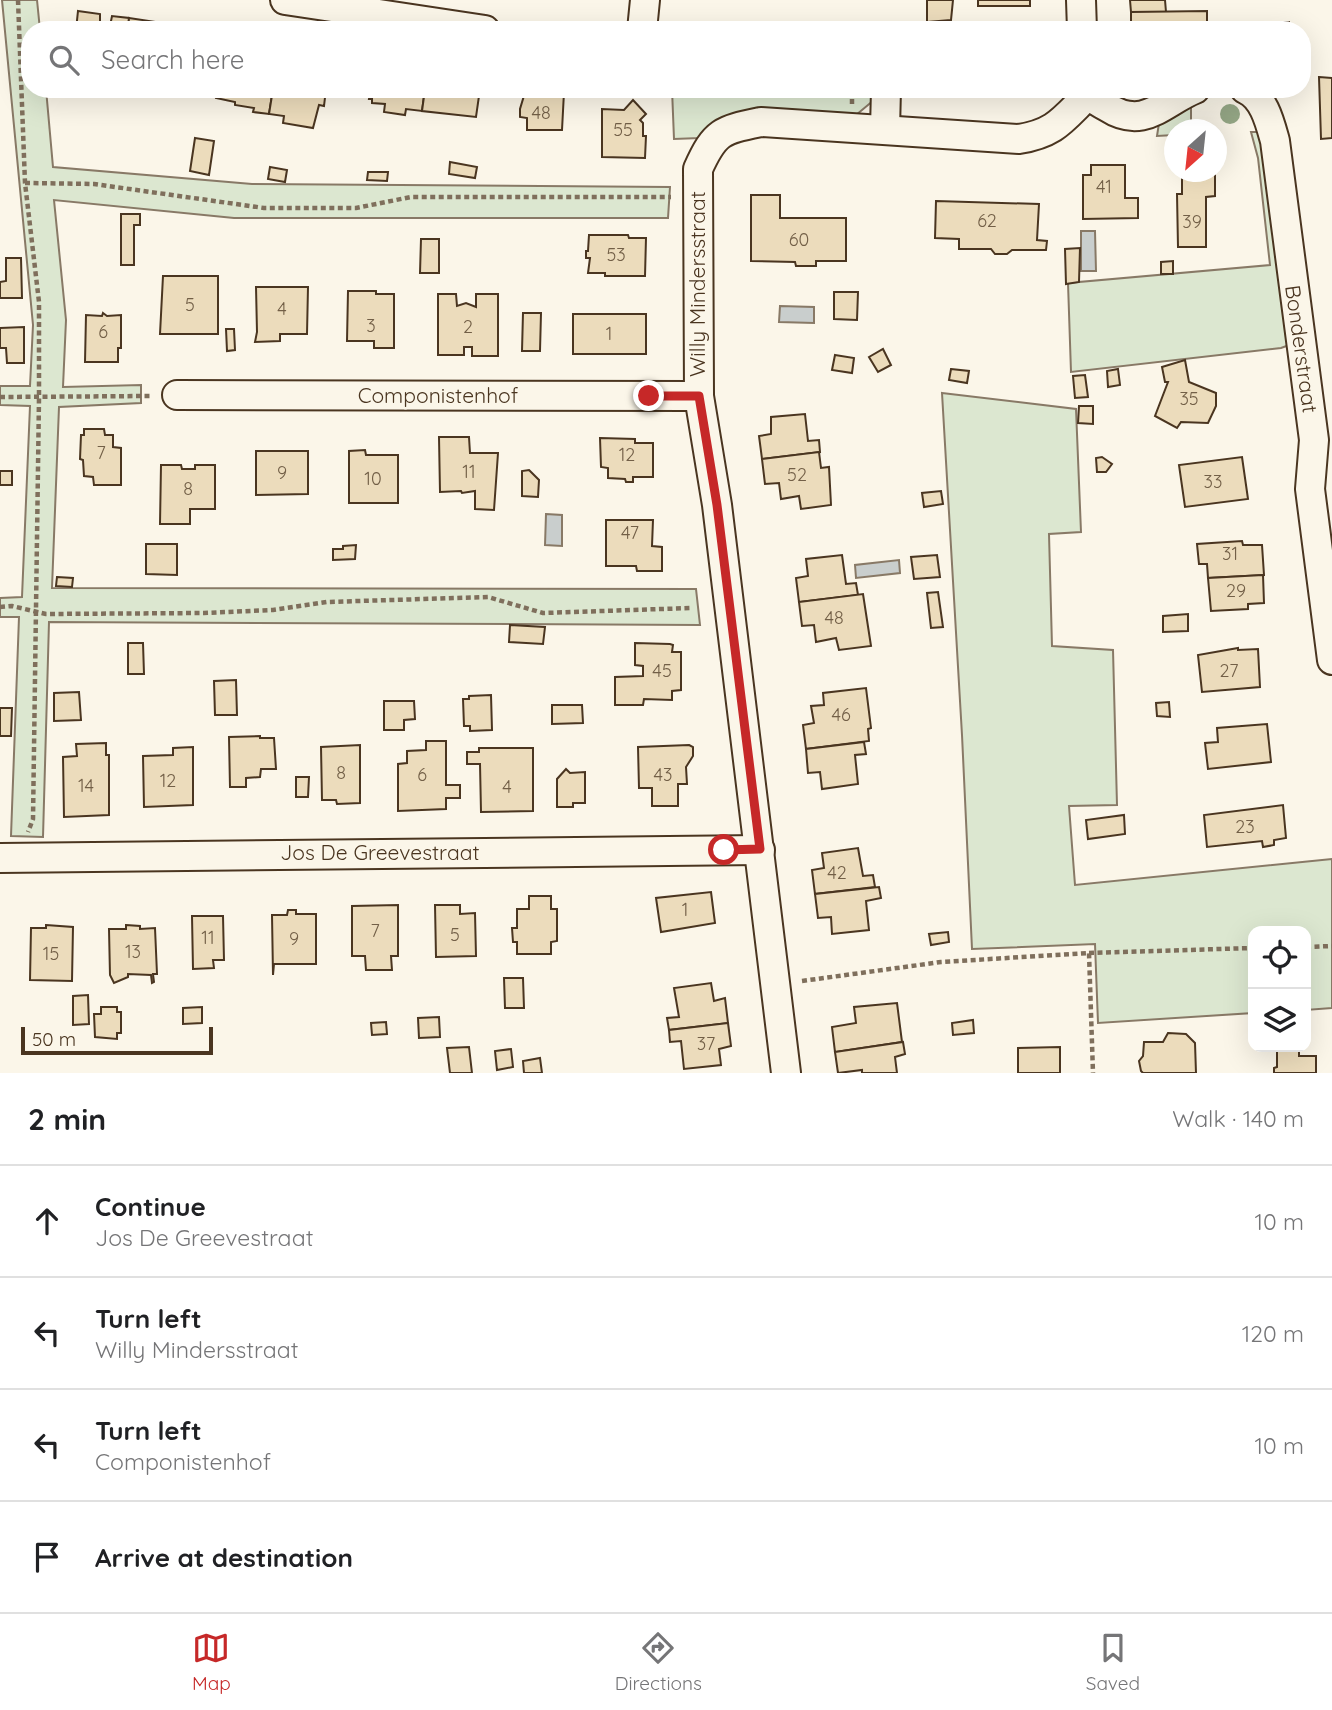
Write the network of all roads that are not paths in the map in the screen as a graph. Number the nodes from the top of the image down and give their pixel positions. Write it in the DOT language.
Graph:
graph roads {
  1 [pos="285,0"];
  2 [pos="645,0"];
  3 [pos="1081,0"];
  4 [pos="425,21"];
  5 [pos="643,21"];
  6 [pos="1082,21"];
  7 [pos="886,98"];
  8 [pos="1081,98"];
  9 [pos="1095,98"];
  10 [pos="1180,98"];
  11 [pos="1256,98"];
  12 [pos="885,129"];
  13 [pos="164,395"];
  14 [pos="699,396"];
  15 [pos="1332,660"];
  16 [pos="760,849"];
  17 [pos="0,858"];
  18 [pos="786,1073"];
  1 -- 4 [label="street"];
  2 -- 5 [label="street"];
  3 -- 6 [label="street"];
  7 -- 12 [label="street"];
  8 -- 12 [label="street, Willy Mindersstraat"];
  9 -- 10 [label="street"];
  11 -- 15 [label="street, Bonderstraat"];
  12 -- 14 [label="street, Willy Mindersstraat"];
  13 -- 14 [label="street, Componistenhof"];
  14 -- 16 [label="street, Willy Mindersstraat"];
  16 -- 17 [label="street, Jos De Greevestraat"];
  16 -- 18 [label="street, Willy Mindersstraat"];
}
